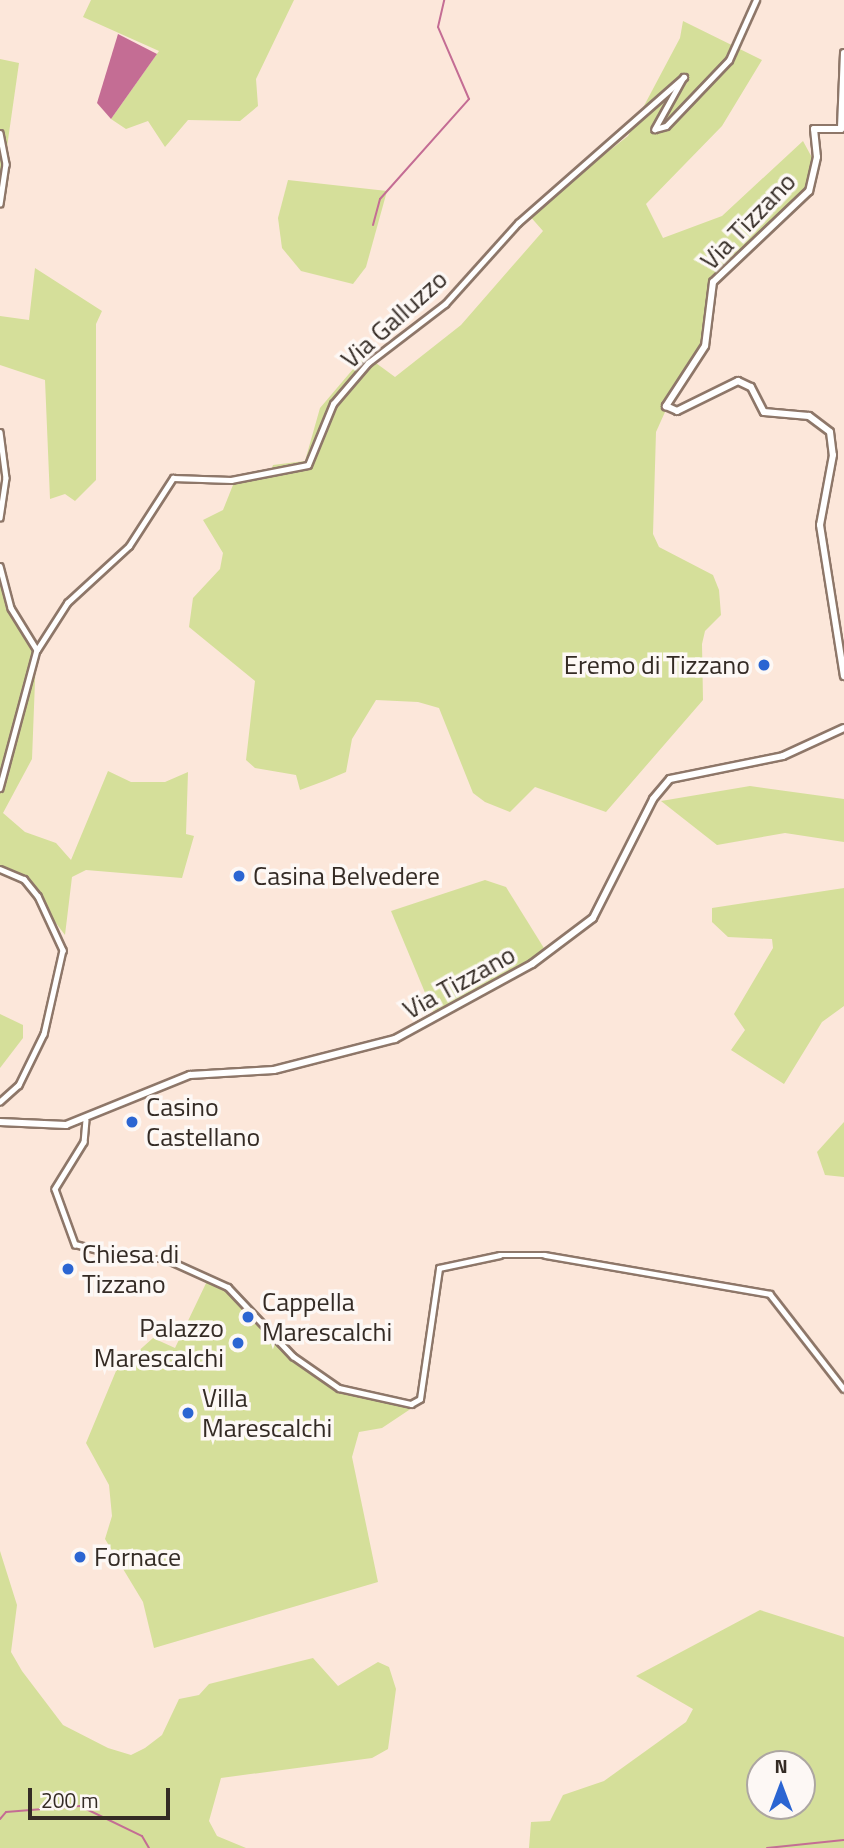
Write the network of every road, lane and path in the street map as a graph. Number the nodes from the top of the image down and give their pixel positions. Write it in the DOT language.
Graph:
graph roads {
  1 [pos="756,0"];
  2 [pos="844,53"];
  3 [pos="0,133"];
  4 [pos="0,204"];
  5 [pos="0,432"];
  6 [pos="0,518"];
  7 [pos="0,566"];
  8 [pos="37,650"];
  9 [pos="844,677"];
  10 [pos="844,728"];
  11 [pos="0,788"];
  12 [pos="0,870"];
  13 [pos="0,1102"];
  14 [pos="86,1120"];
  15 [pos="0,1122"];
  16 [pos="844,1389"];
  1 -- 8 [label="street, Via Galluzzo"];
  2 -- 9 [label="street, Via Tizzano"];
  3 -- 4 [label="street"];
  5 -- 6 [label="street"];
  7 -- 8 [label="street"];
  8 -- 11 [label="street"];
  10 -- 14 [label="street, Via Tizzano"];
  12 -- 13 [label="street"];
  14 -- 15 [label="street, Via Tizzano"];
  14 -- 16 [label="street"];
}
